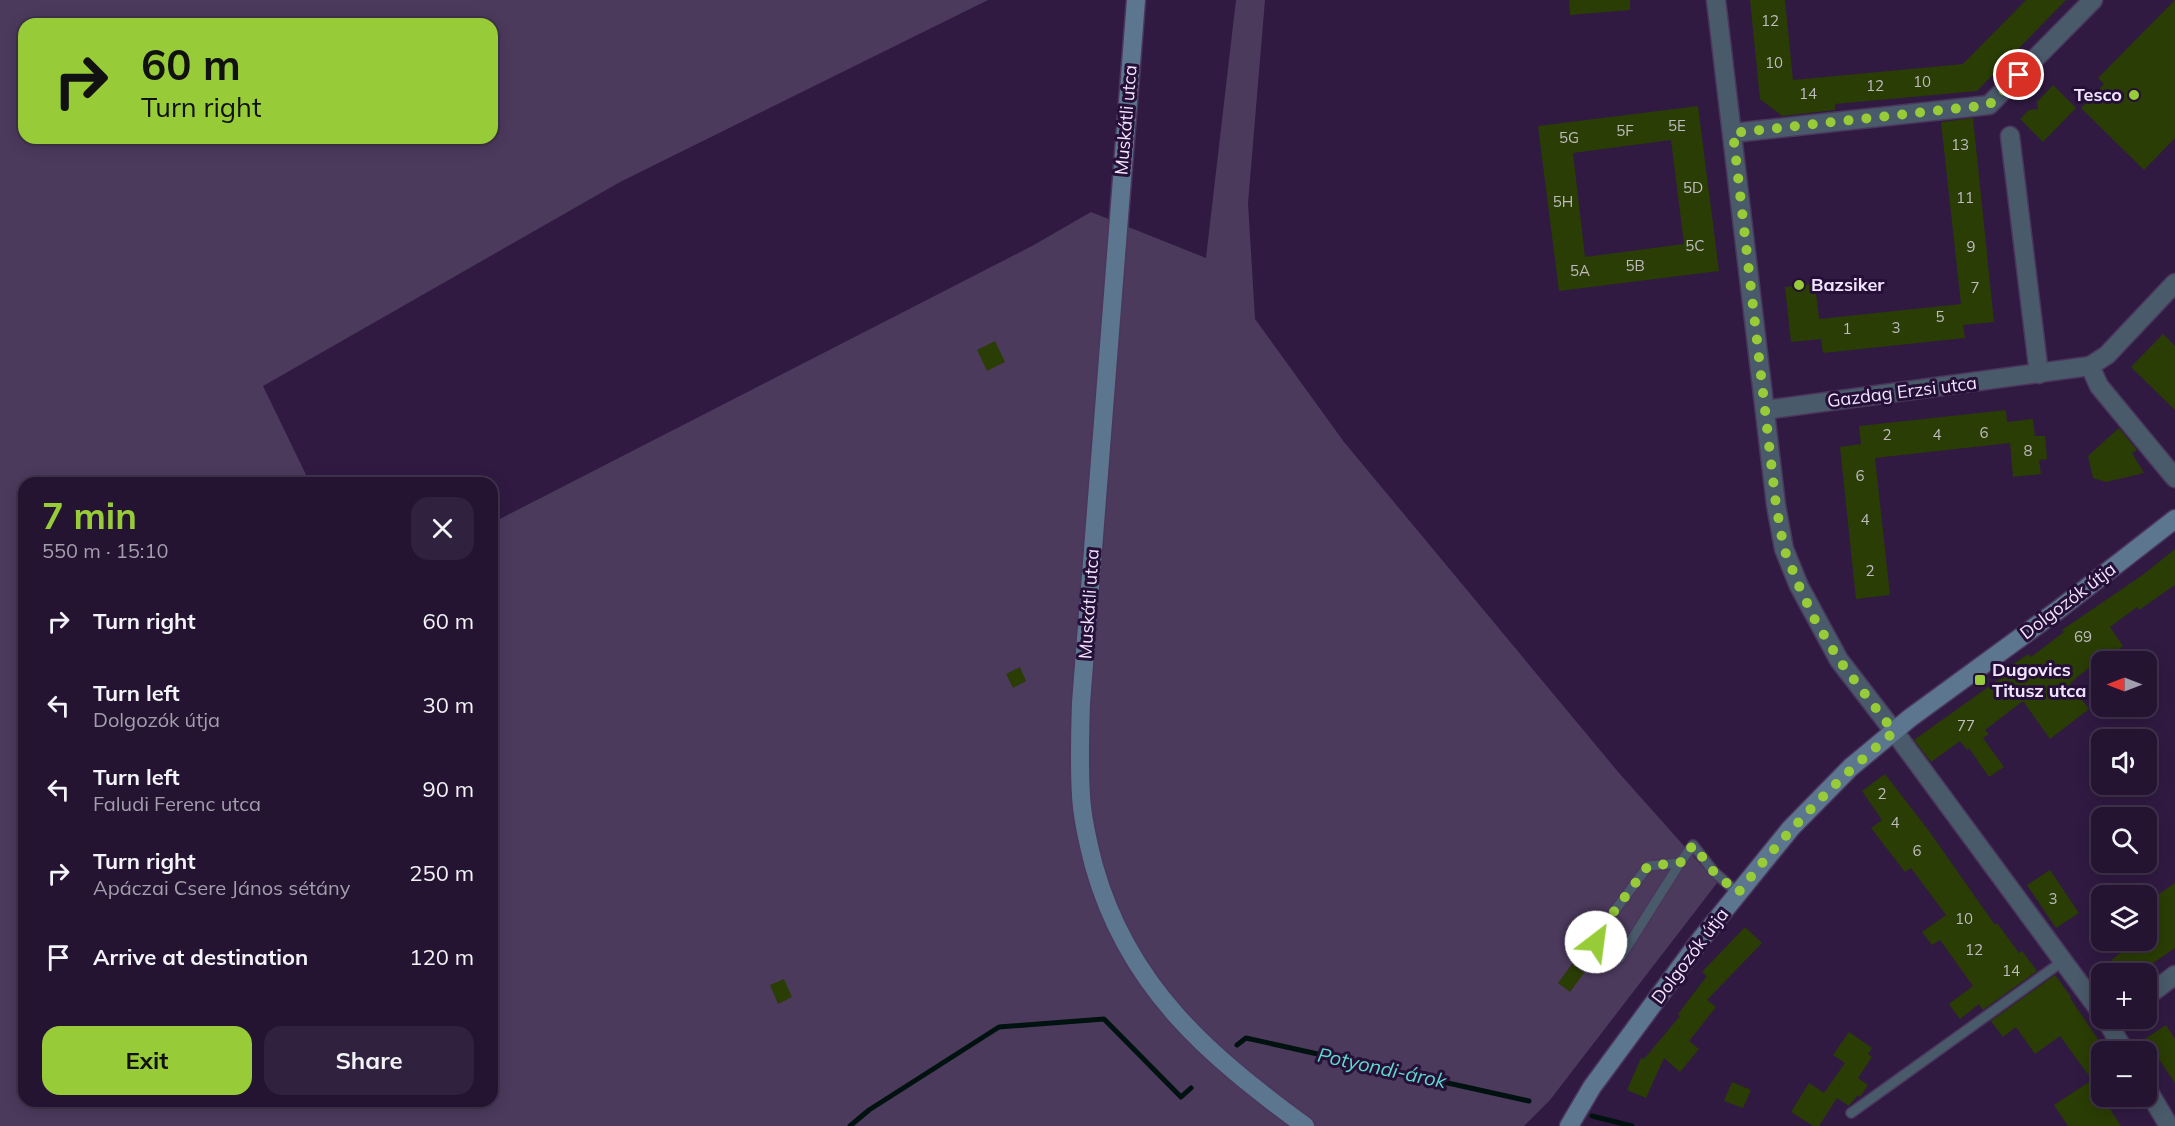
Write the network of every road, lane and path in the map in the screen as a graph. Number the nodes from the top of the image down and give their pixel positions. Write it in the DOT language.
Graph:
graph roads {
  1 [pos="1136,0"];
  2 [pos="1716,0"];
  3 [pos="2093,0"];
  4 [pos="1733,133"];
  5 [pos="2010,136"];
  6 [pos="2175,283"];
  7 [pos="2090,366"];
  8 [pos="2039,374"];
  9 [pos="1765,410"];
  10 [pos="2175,478"];
  11 [pos="2175,519"];
  12 [pos="1894,732"];
  13 [pos="1680,863"];
  14 [pos="1738,893"];
  15 [pos="2063,961"];
  16 [pos="2175,975"];
  17 [pos="2157,989"];
  18 [pos="2091,997"];
  19 [pos="2157,1106"];
  20 [pos="1578,1109"];
  21 [pos="1851,1113"];
  22 [pos="1305,1126"];
  23 [pos="1561,1126"];
  24 [pos="1569,1126"];
  25 [pos="2169,1126"];
  1 -- 22 [label="main road, Muskátli utca"];
  2 -- 4 [label="street"];
  3 -- 4 [label="street"];
  4 -- 9 [label="street"];
  5 -- 8 [label="street"];
  6 -- 7 [label="street, Gazdag Erzsi utca"];
  7 -- 8 [label="street, Gazdag Erzsi utca"];
  7 -- 10 [label="street"];
  8 -- 9 [label="street, Gazdag Erzsi utca"];
  9 -- 12 [label="street"];
  11 -- 12 [label="main road, Dolgozók útja"];
  12 -- 14 [label="main road, Dolgozók útja"];
  12 -- 15 [label="street"];
  13 -- 13 [label="lane"];
  13 -- 14 [label="lane"];
  14 -- 20 [label="main road, Dolgozók útja"];
  15 -- 18 [label="street"];
  15 -- 21 [label="lane"];
  16 -- 17 [label="street"];
  19 -- 25 [label="street"];
  20 -- 23 [label="main road, Dolgozók útja"];
  20 -- 24 [label="main road, Dolgozók útja"];
}
